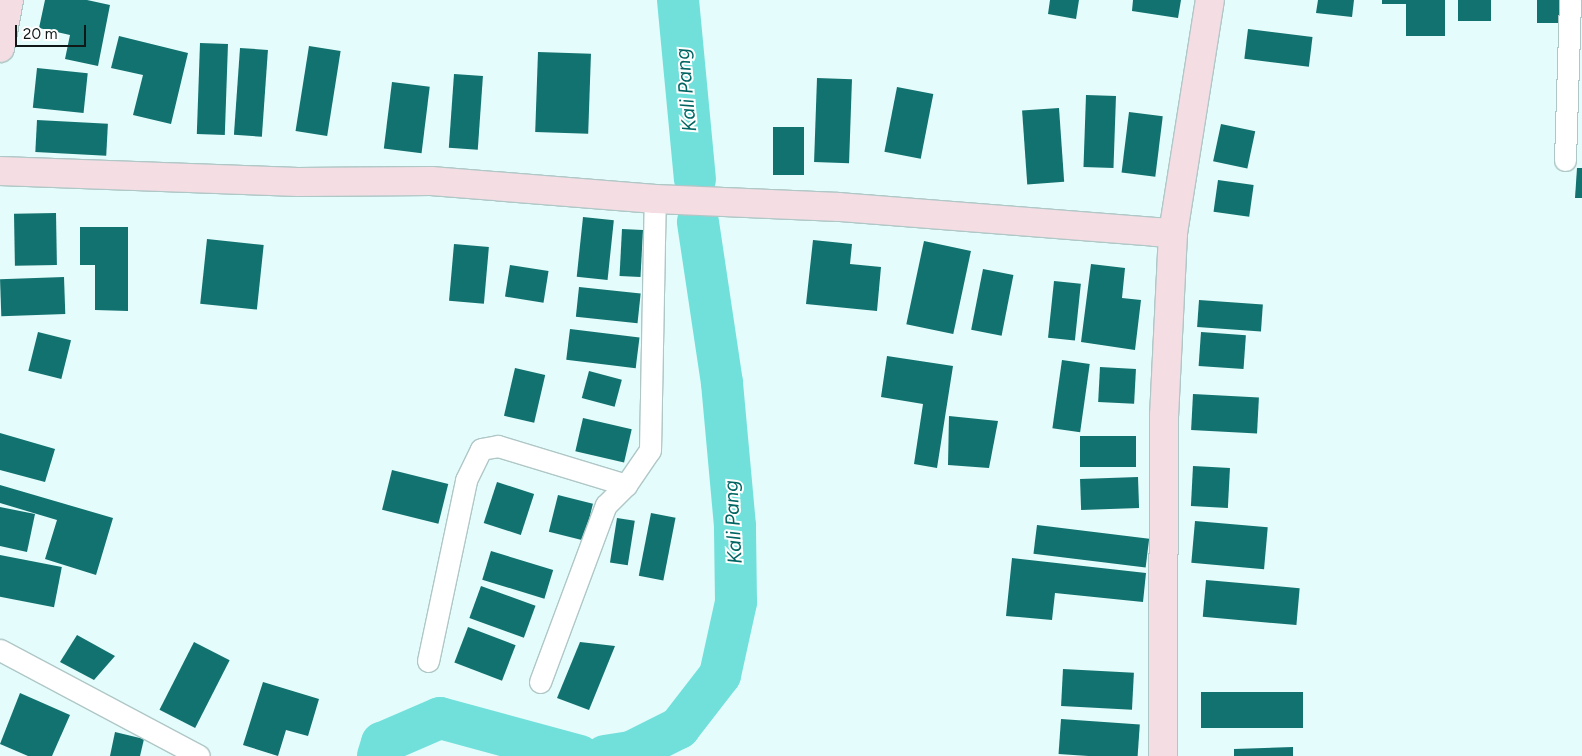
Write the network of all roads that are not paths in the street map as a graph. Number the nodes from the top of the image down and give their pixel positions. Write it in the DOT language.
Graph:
graph roads {
  1 [pos="9,0"];
  2 [pos="1210,0"];
  3 [pos="1570,0"];
  4 [pos="0,48"];
  5 [pos="1565,160"];
  6 [pos="0,171"];
  7 [pos="655,199"];
  8 [pos="839,207"];
  9 [pos="1173,233"];
  10 [pos="626,485"];
  11 [pos="0,650"];
  12 [pos="428,661"];
  13 [pos="540,682"];
  14 [pos="199,756"];
  15 [pos="1163,756"];
  1 -- 4 [label="street"];
  2 -- 9 [label="street"];
  3 -- 5 [label="street"];
  6 -- 7 [label="street"];
  7 -- 8 [label="street"];
  7 -- 8 [label="street"];
  7 -- 10 [label="street"];
  8 -- 9 [label="street"];
  9 -- 15 [label="street"];
  10 -- 12 [label="street"];
  10 -- 13 [label="street"];
  11 -- 14 [label="street"];
}
